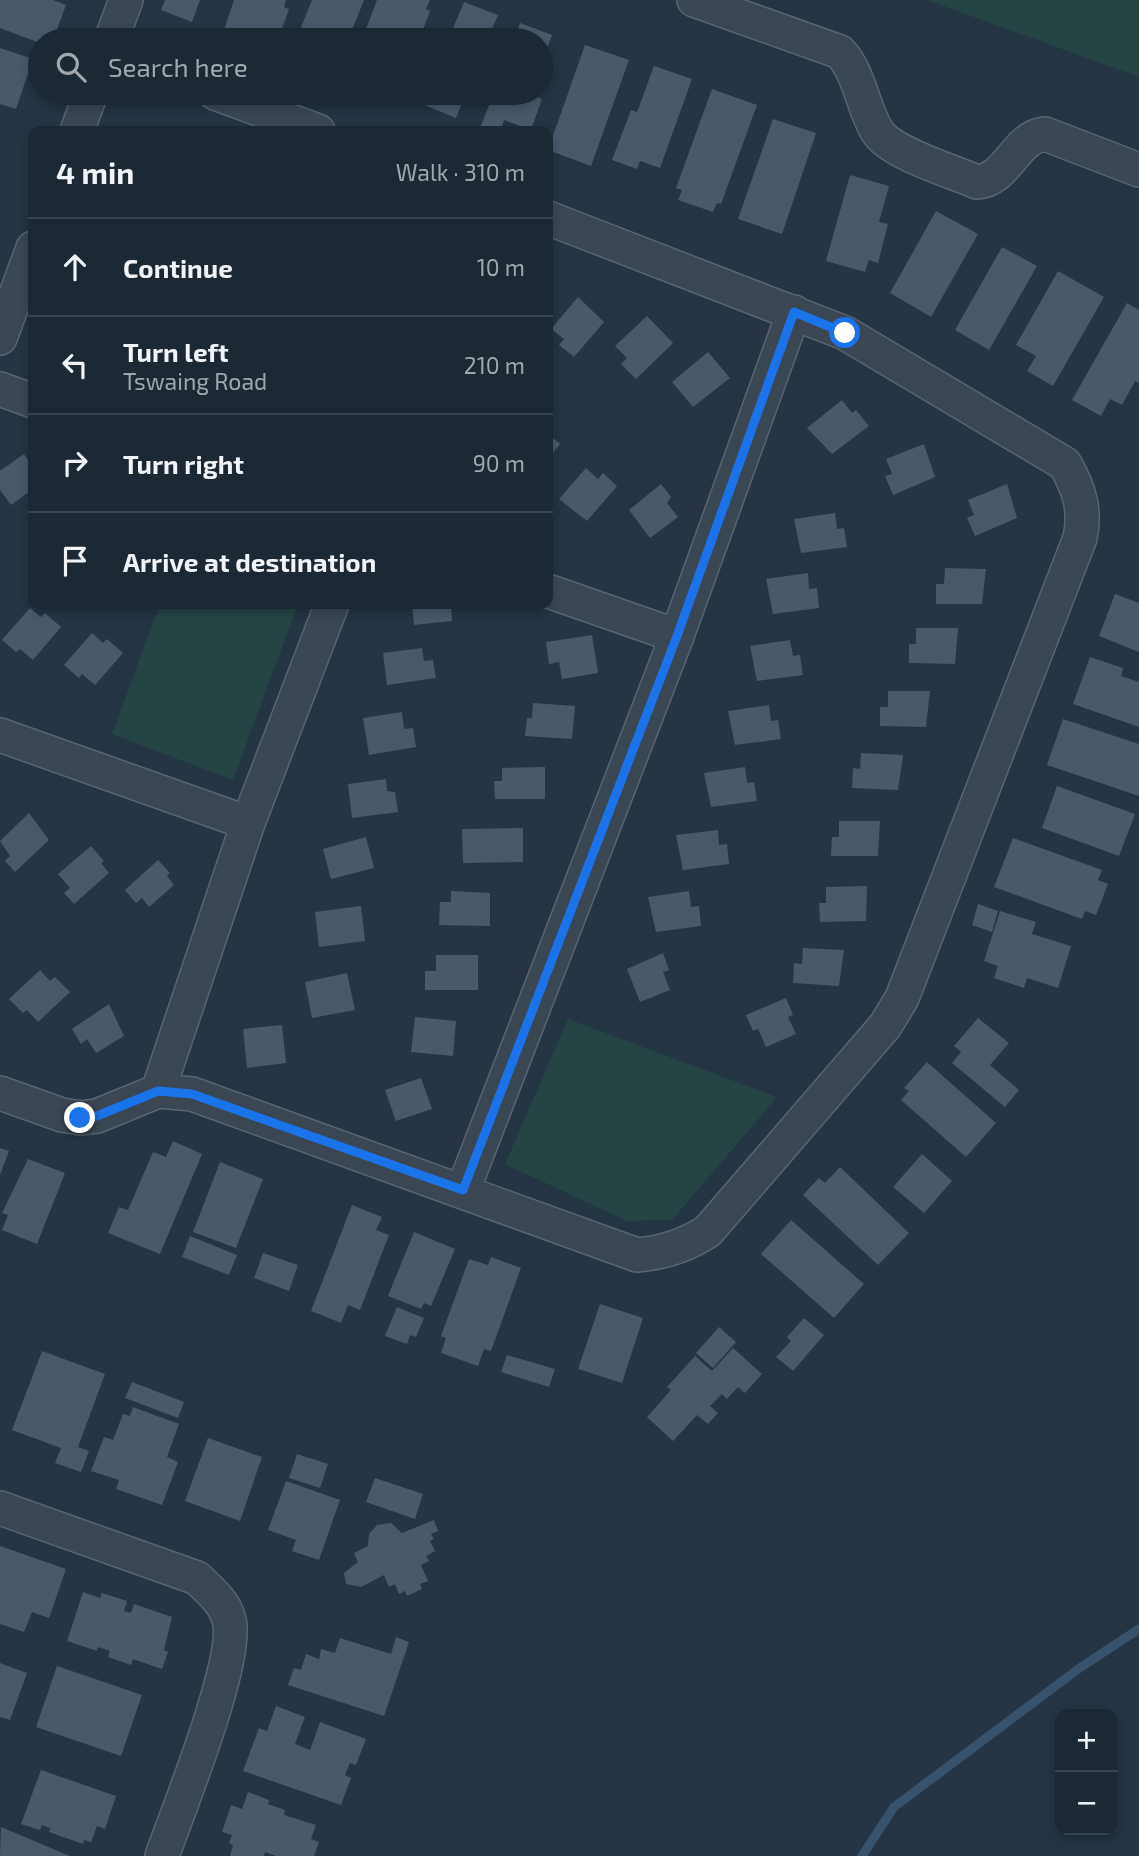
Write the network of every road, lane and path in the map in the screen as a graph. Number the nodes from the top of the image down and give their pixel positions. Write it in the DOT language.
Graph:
graph roads {
  1 [pos="126,0"];
  2 [pos="694,0"];
  3 [pos="116,28"];
  4 [pos="87,105"];
  5 [pos="247,105"];
  6 [pos="79,126"];
  7 [pos="304,126"];
  8 [pos="1139,170"];
  9 [pos="553,220"];
  10 [pos="28,262"];
  11 [pos="794,312"];
  12 [pos="0,338"];
  13 [pos="0,388"];
  14 [pos="28,399"];
  15 [pos="553,593"];
  16 [pos="330,609"];
  17 [pos="677,636"];
  18 [pos="0,735"];
  19 [pos="248,823"];
  20 [pos="158,1091"];
  21 [pos="0,1093"];
  22 [pos="463,1190"];
  23 [pos="0,1508"];
  24 [pos="162,1856"];
  1 -- 3 [label="street"];
  2 -- 8 [label="street"];
  4 -- 6 [label="street"];
  5 -- 7 [label="street"];
  9 -- 11 [label="street"];
  10 -- 12 [label="street"];
  11 -- 17 [label="street"];
  11 -- 22 [label="street"];
  13 -- 14 [label="street"];
  15 -- 17 [label="street"];
  16 -- 19 [label="street"];
  17 -- 22 [label="street"];
  18 -- 19 [label="street"];
  19 -- 20 [label="street"];
  20 -- 21 [label="street"];
  20 -- 22 [label="street"];
  23 -- 24 [label="street"];
}
